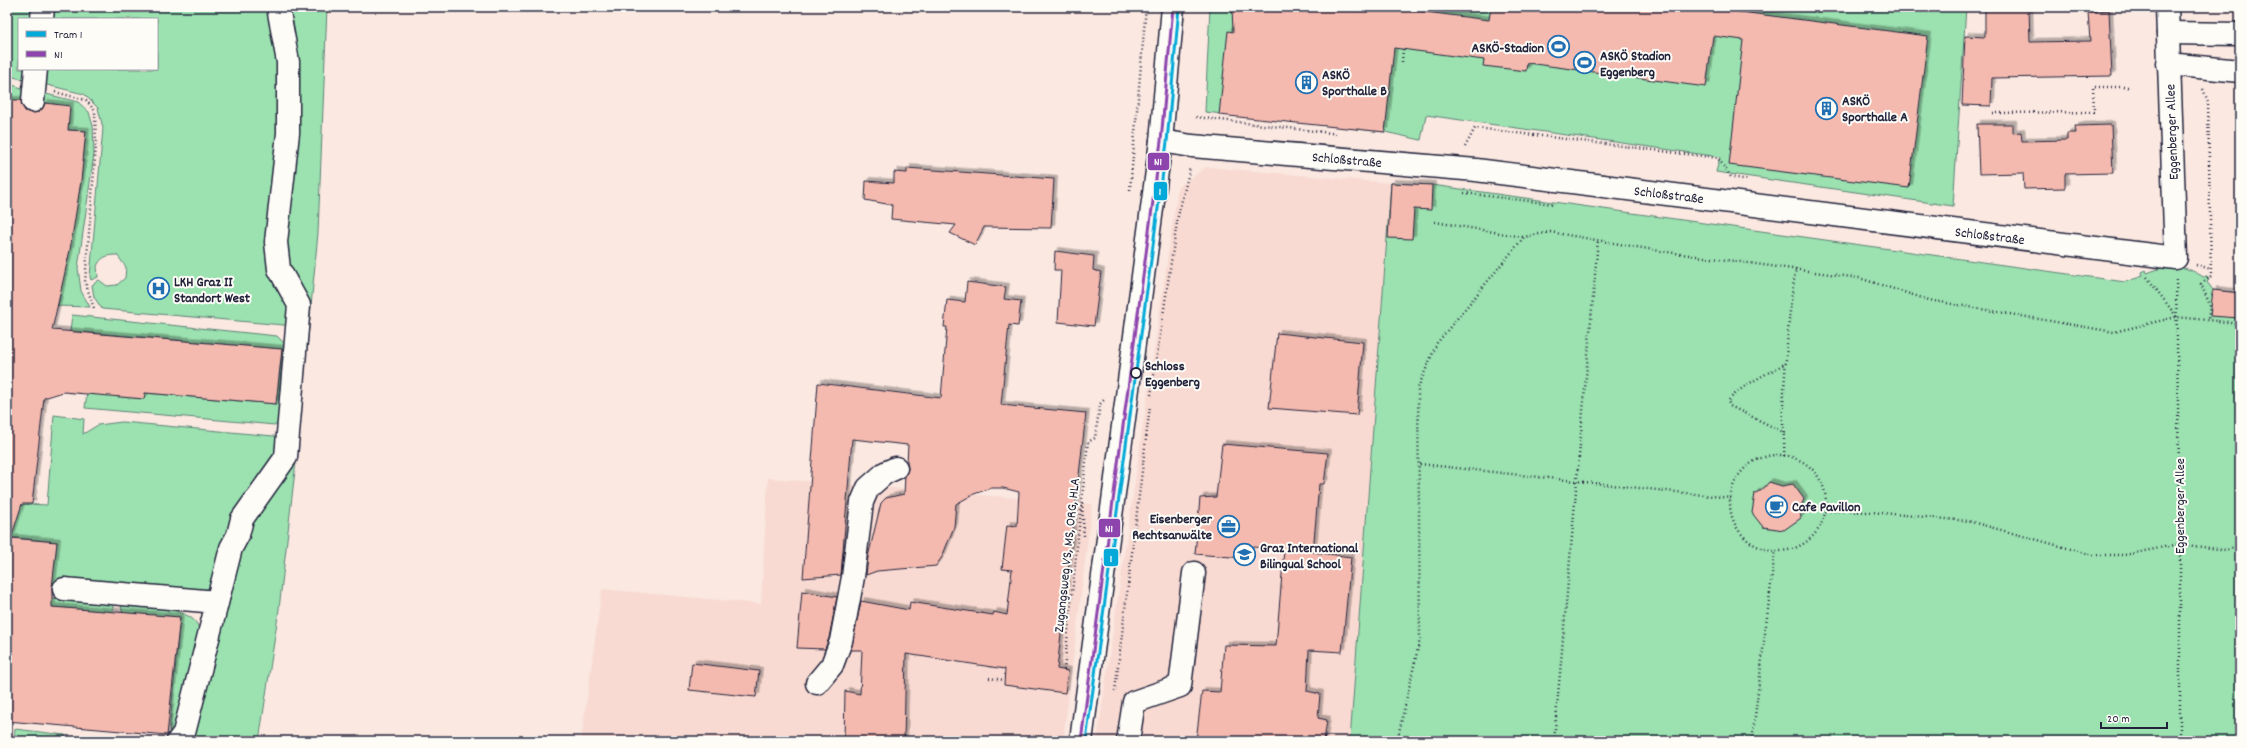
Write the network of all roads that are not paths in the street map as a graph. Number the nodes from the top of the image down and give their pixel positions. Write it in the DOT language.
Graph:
graph roads {
  1 [pos="43,7"];
  2 [pos="278,7"];
  3 [pos="1173,7"];
  4 [pos="2167,7"];
  5 [pos="42,18"];
  6 [pos="2168,34"];
  7 [pos="2240,34"];
  8 [pos="2168,64"];
  9 [pos="2240,71"];
  10 [pos="1161,141"];
  11 [pos="2176,268"];
  12 [pos="896,468"];
  13 [pos="1194,573"];
  14 [pos="64,589"];
  15 [pos="217,602"];
  16 [pos="817,683"];
  17 [pos="178,741"];
  18 [pos="1080,741"];
  19 [pos="1128,741"];
  1 -- 5 [label="street"];
  2 -- 15 [label="street"];
  3 -- 10 [label="street"];
  4 -- 6 [label="street, Eggenberger Allee"];
  6 -- 7 [label="street"];
  6 -- 8 [label="street, Eggenberger Allee"];
  8 -- 9 [label="street"];
  8 -- 11 [label="street, Eggenberger Allee"];
  10 -- 11 [label="street, Schloßstraße"];
  10 -- 18 [label="street"];
  12 -- 16 [label="street"];
  13 -- 19 [label="street"];
  14 -- 15 [label="street"];
  15 -- 17 [label="street"];
}
